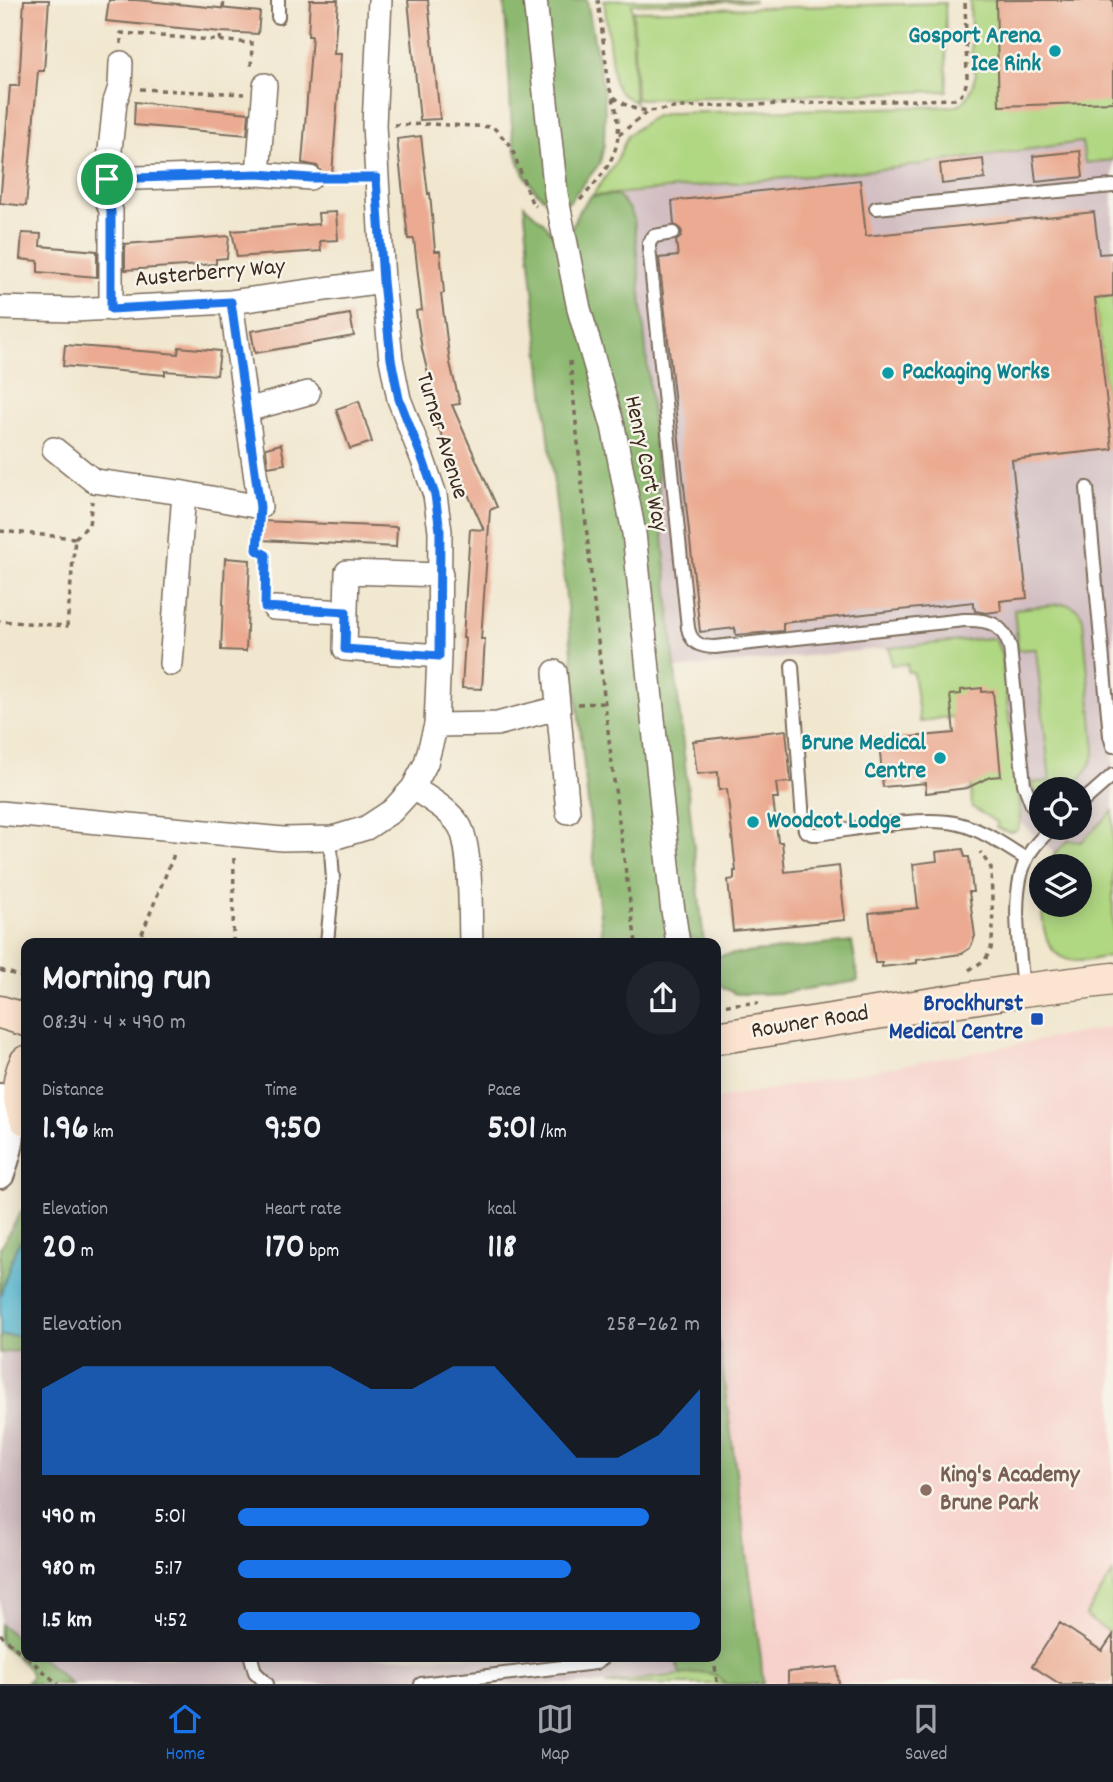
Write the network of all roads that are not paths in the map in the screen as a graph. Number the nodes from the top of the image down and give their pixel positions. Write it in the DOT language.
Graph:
graph roads {
  1 [pos="278,0"];
  2 [pos="380,0"];
  3 [pos="535,0"];
  4 [pos="278,17"];
  5 [pos="121,63"];
  6 [pos="256,83"];
  7 [pos="258,174"];
  8 [pos="310,178"];
  9 [pos="107,179"];
  10 [pos="1113,186"];
  11 [pos="876,208"];
  12 [pos="673,233"];
  13 [pos="383,281"];
  14 [pos="231,302"];
  15 [pos="0,308"];
  16 [pos="111,309"];
  17 [pos="308,393"];
  18 [pos="247,410"];
  19 [pos="54,449"];
  20 [pos="1087,488"];
  21 [pos="184,493"];
  22 [pos="441,575"];
  23 [pos="274,608"];
  24 [pos="346,612"];
  25 [pos="439,656"];
  26 [pos="172,664"];
  27 [pos="792,666"];
  28 [pos="555,672"];
  29 [pos="558,708"];
  30 [pos="436,725"];
  31 [pos="1113,746"];
  32 [pos="1113,775"];
  33 [pos="413,788"];
  34 [pos="1092,793"];
  35 [pos="1029,797"];
  36 [pos="568,812"];
  37 [pos="0,813"];
  38 [pos="330,837"];
  39 [pos="1040,840"];
  40 [pos="1026,859"];
  41 [pos="327,938"];
  42 [pos="471,938"];
  43 [pos="677,938"];
  44 [pos="1113,979"];
  45 [pos="1023,990"];
  46 [pos="0,1012"];
  47 [pos="21,1018"];
  48 [pos="721,1037"];
  49 [pos="21,1077"];
  50 [pos="11,1099"];
  51 [pos="21,1125"];
  52 [pos="21,1139"];
  53 [pos="21,1170"];
  54 [pos="0,1174"];
  55 [pos="0,1182"];
  56 [pos="0,1190"];
  57 [pos="252,1662"];
  58 [pos="595,1662"];
  59 [pos="267,1684"];
  60 [pos="421,1684"];
  1 -- 4 [label="lane"];
  2 -- 13 [label="street, Turner Avenue"];
  3 -- 43 [label="street, Henry Cort Way"];
  5 -- 9 [label="street"];
  6 -- 7 [label="street"];
  7 -- 8 [label="street"];
  7 -- 9 [label="street"];
  9 -- 16 [label="street"];
  10 -- 11 [label="lane"];
  12 -- 35 [label="lane"];
  13 -- 14 [label="street, Austerberry Way"];
  13 -- 22 [label="street, Turner Avenue"];
  14 -- 16 [label="street, Austerberry Way"];
  14 -- 18 [label="street"];
  15 -- 16 [label="street, Austerberry Way"];
  17 -- 18 [label="street"];
  18 -- 21 [label="street"];
  19 -- 21 [label="street"];
  20 -- 31 [label="lane"];
  21 -- 26 [label="street"];
  22 -- 24 [label="street"];
  22 -- 25 [label="street, Turner Avenue"];
  23 -- 24 [label="street"];
  24 -- 25 [label="street"];
  25 -- 30 [label="street, Turner Avenue"];
  27 -- 40 [label="lane"];
  28 -- 29 [label="street"];
  29 -- 30 [label="street"];
  29 -- 36 [label="street"];
  30 -- 33 [label="street, Turner Avenue"];
  32 -- 34 [label="lane"];
  33 -- 38 [label="street, Turner Avenue"];
  33 -- 42 [label="street"];
  37 -- 38 [label="street, Turner Avenue"];
  38 -- 41 [label="lane"];
  39 -- 40 [label="lane"];
  40 -- 45 [label="lane"];
  44 -- 45 [label="main road, Rowner Road"];
  45 -- 48 [label="main road, Rowner Road"];
  46 -- 47 [label="main road"];
  49 -- 50 [label="main road"];
  50 -- 51 [label="street"];
  50 -- 54 [label="street"];
  52 -- 55 [label="street"];
  53 -- 56 [label="street"];
  57 -- 59 [label="lane"];
  58 -- 60 [label="lane"];
}
